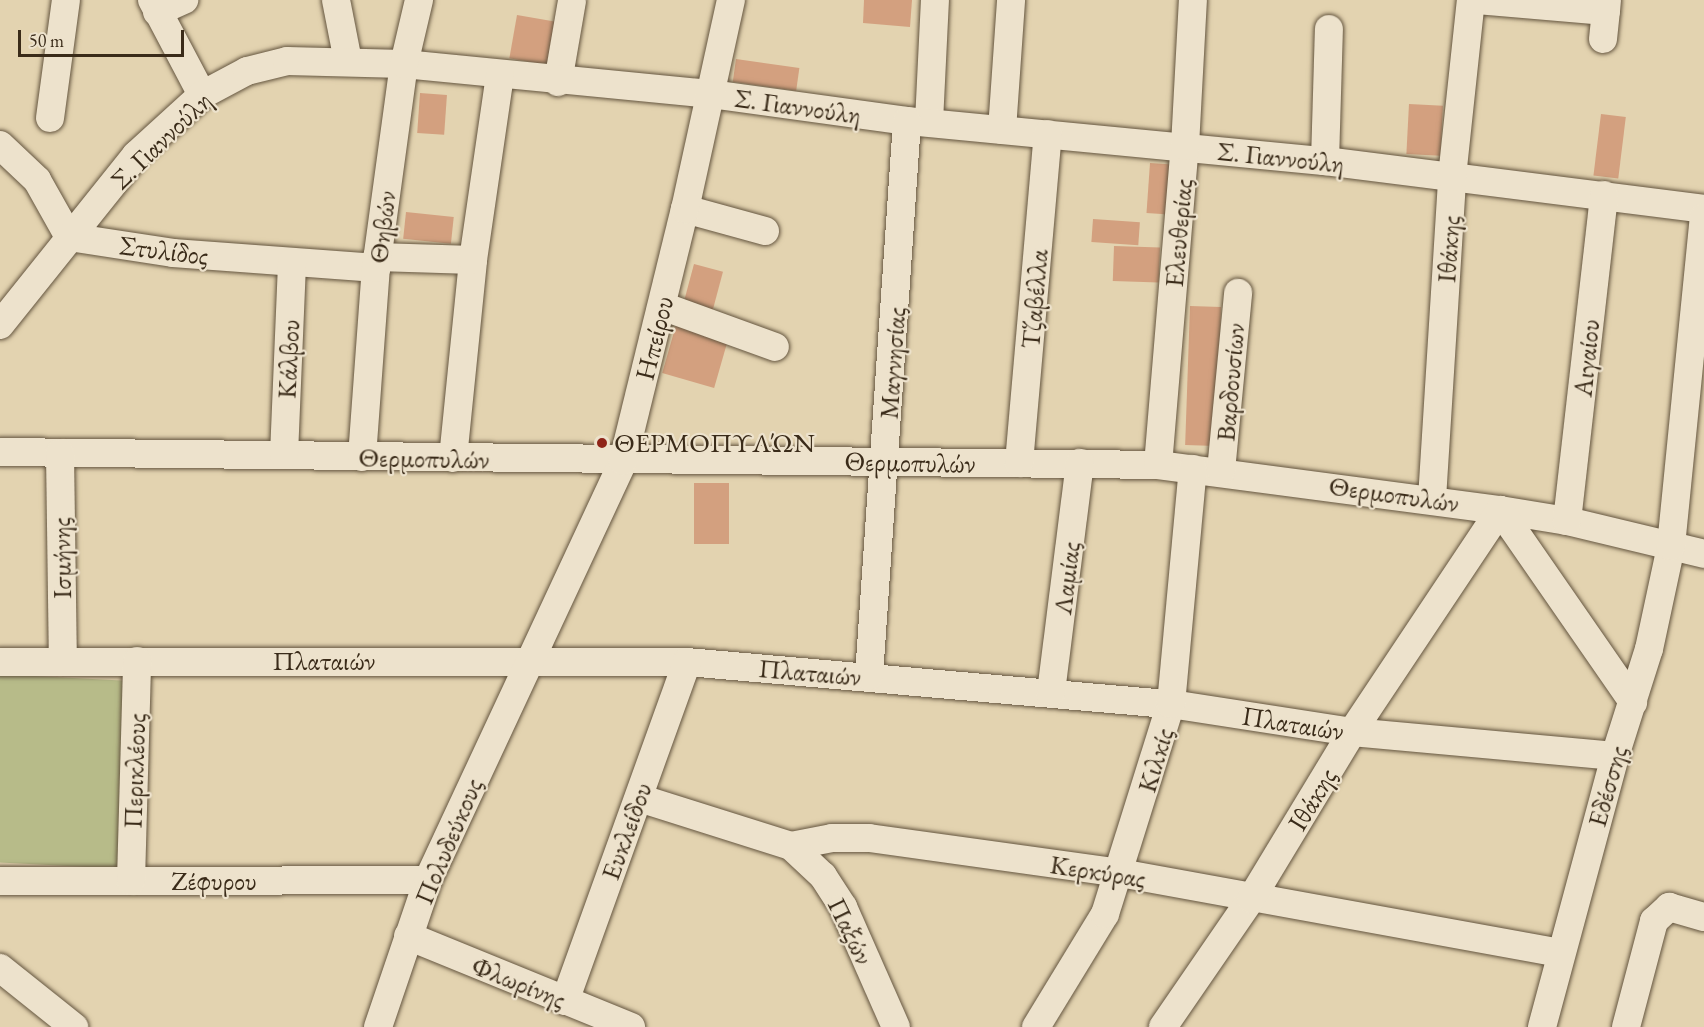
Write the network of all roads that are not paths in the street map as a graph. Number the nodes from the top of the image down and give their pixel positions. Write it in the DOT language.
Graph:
graph roads {
  1 [pos="66,0"];
  2 [pos="184,0"];
  3 [pos="336,0"];
  4 [pos="419,0"];
  5 [pos="730,0"];
  6 [pos="935,0"];
  7 [pos="1011,0"];
  8 [pos="1193,0"];
  9 [pos="1471,0"];
  10 [pos="1477,0"];
  11 [pos="572,1"];
  12 [pos="1607,5"];
  13 [pos="155,6"];
  14 [pos="1329,29"];
  15 [pos="1603,39"];
  16 [pos="348,61"];
  17 [pos="404,64"];
  18 [pos="500,75"];
  19 [pos="558,82"];
  20 [pos="202,94"];
  21 [pos="711,94"];
  22 [pos="50,118"];
  23 [pos="918,121"];
  24 [pos="1002,130"];
  25 [pos="1048,134"];
  26 [pos="0,145"];
  27 [pos="1185,146"];
  28 [pos="1325,161"];
  29 [pos="1452,177"];
  30 [pos="1604,195"];
  31 [pos="685,209"];
  32 [pos="1704,209"];
  33 [pos="1704,218"];
  34 [pos="765,231"];
  35 [pos="69,237"];
  36 [pos="473,260"];
  37 [pos="292,262"];
  38 [pos="377,263"];
  39 [pos="1238,293"];
  40 [pos="662,306"];
  41 [pos="0,325"];
  42 [pos="776,347"];
  43 [pos="0,452"];
  44 [pos="60,453"];
  45 [pos="284,455"];
  46 [pos="362,456"];
  47 [pos="453,458"];
  48 [pos="623,461"];
  49 [pos="886,461"];
  50 [pos="1019,463"];
  51 [pos="1080,464"];
  52 [pos="1158,465"];
  53 [pos="1193,469"];
  54 [pos="1221,471"];
  55 [pos="1432,499"];
  56 [pos="1500,510"];
  57 [pos="1567,521"];
  58 [pos="1671,546"];
  59 [pos="1704,554"];
  60 [pos="529,660"];
  61 [pos="0,662"];
  62 [pos="63,662"];
  63 [pos="137,662"];
  64 [pos="687,662"];
  65 [pos="869,676"];
  66 [pos="1052,692"];
  67 [pos="1633,702"];
  68 [pos="1172,704"];
  69 [pos="1352,732"];
  70 [pos="1616,756"];
  71 [pos="639,798"];
  72 [pos="791,846"];
  73 [pos="1120,873"];
  74 [pos="428,880"];
  75 [pos="131,881"];
  76 [pos="0,882"];
  77 [pos="1251,899"];
  78 [pos="1691,912"];
  79 [pos="408,936"];
  80 [pos="1561,953"];
  81 [pos="0,968"];
  82 [pos="565,1001"];
  83 [pos="74,1027"];
  84 [pos="378,1027"];
  85 [pos="631,1027"];
  86 [pos="896,1027"];
  87 [pos="1036,1027"];
  88 [pos="1163,1027"];
  89 [pos="1542,1027"];
  90 [pos="1626,1027"];
  1 -- 22 [label="street"];
  2 -- 13 [label="street"];
  3 -- 16 [label="street"];
  4 -- 17 [label="street, Θηβών"];
  5 -- 21 [label="street, Ηπείρου"];
  6 -- 23 [label="street, Μαγνησίας"];
  7 -- 24 [label="street"];
  8 -- 27 [label="street, Ελευθερίας"];
  9 -- 29 [label="street, Ιθάκης"];
  10 -- 12 [label="street"];
  11 -- 19 [label="street"];
  12 -- 15 [label="street"];
  13 -- 20 [label="street"];
  14 -- 28 [label="street"];
  16 -- 17 [label="street, Σ. Γιαννούλη"];
  16 -- 20 [label="street, Σ. Γιαννούλη"];
  17 -- 18 [label="street, Σ. Γιαννούλη"];
  17 -- 38 [label="street, Θηβών"];
  18 -- 19 [label="street, Σ. Γιαννούλη"];
  18 -- 36 [label="street"];
  19 -- 21 [label="street, Σ. Γιαννούλη"];
  20 -- 35 [label="street, Σ. Γιαννούλη"];
  21 -- 23 [label="street, Σ. Γιαννούλη"];
  21 -- 31 [label="street, Ηπείρου"];
  23 -- 24 [label="street, Σ. Γιαννούλη"];
  23 -- 49 [label="street, Μαγνησίας"];
  24 -- 25 [label="street, Σ. Γιαννούλη"];
  25 -- 27 [label="street, Σ. Γιαννούλη"];
  25 -- 50 [label="street, Τζαβέλλα"];
  26 -- 35 [label="street"];
  27 -- 28 [label="street, Σ. Γιαννούλη"];
  27 -- 52 [label="street, Ελευθερίας"];
  28 -- 29 [label="street, Σ. Γιαννούλη"];
  29 -- 30 [label="street, Σ. Γιαννούλη"];
  29 -- 55 [label="street, Ιθάκης"];
  30 -- 32 [label="street, Σ. Γιαννούλη"];
  30 -- 57 [label="street, Αιγαίου"];
  31 -- 34 [label="street"];
  31 -- 40 [label="street, Ηπείρου"];
  33 -- 58 [label="street, Εδέσσης"];
  35 -- 37 [label="street, Στυλίδος"];
  35 -- 41 [label="street, Σ. Γιαννούλη"];
  36 -- 38 [label="street, Στυλίδος"];
  36 -- 47 [label="street"];
  37 -- 38 [label="street, Στυλίδος"];
  37 -- 45 [label="street, Κάλβου"];
  38 -- 46 [label="street, Θηβών"];
  39 -- 54 [label="street, Βαρδουσίων"];
  40 -- 42 [label="street"];
  40 -- 48 [label="street, Ηπείρου"];
  43 -- 44 [label="street, Θερμοπυλών"];
  44 -- 45 [label="street, Θερμοπυλών"];
  44 -- 62 [label="street, Ισμήνης"];
  45 -- 46 [label="street, Θερμοπυλών"];
  46 -- 47 [label="street, Θερμοπυλών"];
  47 -- 48 [label="street, Θερμοπυλών"];
  48 -- 49 [label="street, Θερμοπυλών"];
  48 -- 60 [label="street, Ηπείρου"];
  49 -- 50 [label="street, Θερμοπυλών"];
  49 -- 65 [label="street, Μαγνησίας"];
  50 -- 51 [label="street, Θερμοπυλών"];
  51 -- 52 [label="street, Θερμοπυλών"];
  51 -- 66 [label="street, Λαμίας"];
  52 -- 53 [label="street, Θερμοπυλών"];
  53 -- 54 [label="street, Θερμοπυλών"];
  53 -- 68 [label="street, Κιλκίς"];
  54 -- 55 [label="street, Θερμοπυλών"];
  55 -- 56 [label="street, Θερμοπυλών"];
  56 -- 57 [label="street, Θερμοπυλών"];
  56 -- 67 [label="street"];
  56 -- 69 [label="street, Ιθάκης"];
  57 -- 58 [label="street, Θερμοπυλών"];
  58 -- 59 [label="street, Θερμοπυλών"];
  58 -- 67 [label="street, Εδέσσης"];
  60 -- 63 [label="street, Πλαταιών"];
  60 -- 64 [label="street, Πλαταιών"];
  60 -- 74 [label="street, Πολυδεύκους"];
  61 -- 62 [label="street, Πλαταιών"];
  62 -- 63 [label="street, Πλαταιών"];
  63 -- 75 [label="street, Περικλέους"];
  64 -- 65 [label="street, Πλαταιών"];
  64 -- 71 [label="street, Ευκλείδου"];
  65 -- 66 [label="street, Πλαταιών"];
  66 -- 68 [label="street, Πλαταιών"];
  67 -- 70 [label="street, Εδέσσης"];
  68 -- 69 [label="street, Πλαταιών"];
  68 -- 73 [label="street, Κιλκίς"];
  69 -- 70 [label="street, Πλαταιών"];
  69 -- 77 [label="street, Ιθάκης"];
  70 -- 80 [label="street, Εδέσσης"];
  71 -- 72 [label="street, Κερκύρας"];
  71 -- 82 [label="street, Ευκλείδου"];
  72 -- 73 [label="street, Κερκύρας"];
  72 -- 86 [label="street, Παξών"];
  73 -- 77 [label="street, Κερκύρας"];
  73 -- 87 [label="street, Κιλκίς"];
  74 -- 75 [label="street, Ζέφυρου"];
  74 -- 79 [label="street, Πολυδεύκους"];
  75 -- 76 [label="street, Ζέφυρου"];
  77 -- 80 [label="street, Κερκύρας"];
  77 -- 88 [label="street, Ιθάκης"];
  78 -- 90 [label="street"];
  79 -- 82 [label="street, Φλωρίνης"];
  79 -- 84 [label="street, Πολυδεύκους"];
  80 -- 89 [label="street, Εδέσσης"];
  81 -- 83 [label="street"];
  82 -- 85 [label="street, Φλωρίνης"];
}
